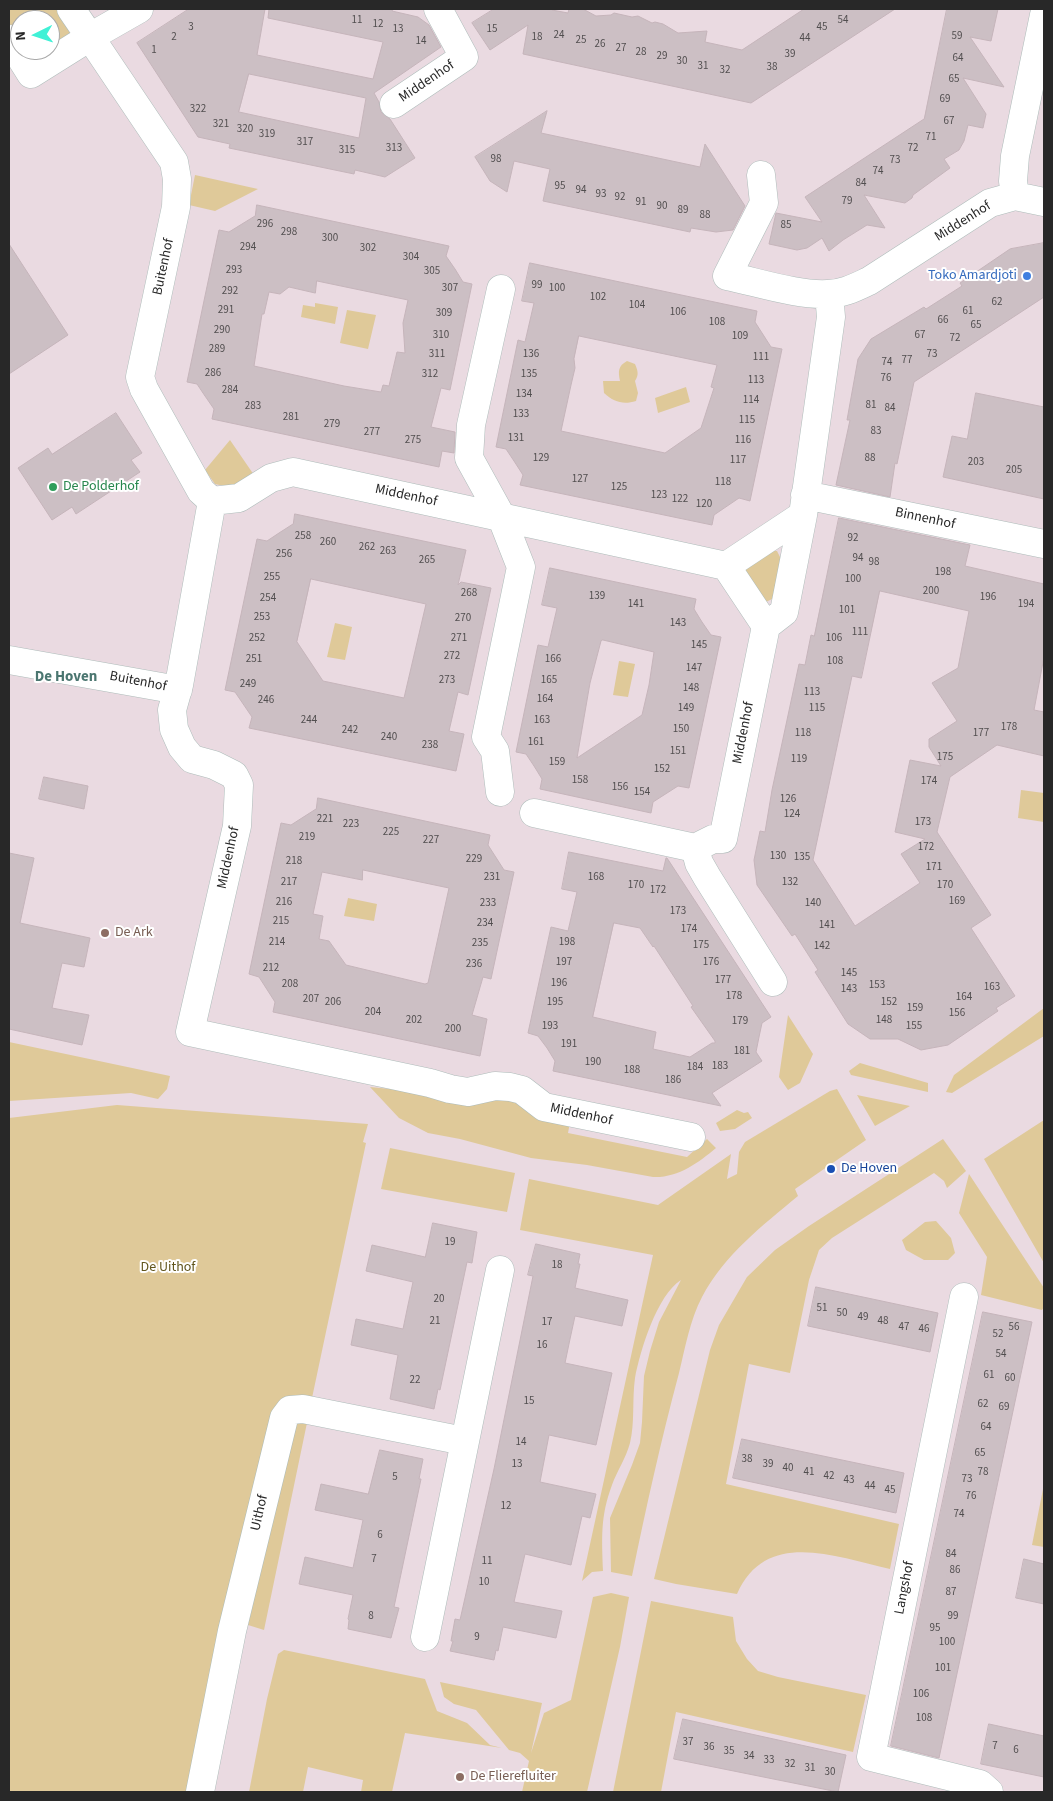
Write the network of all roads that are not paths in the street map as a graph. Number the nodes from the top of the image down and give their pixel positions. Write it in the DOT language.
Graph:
graph roads {
  1 [pos="71,9"];
  2 [pos="138,9"];
  3 [pos="438,9"];
  4 [pos="1044,15"];
  5 [pos="90,37"];
  6 [pos="9,39"];
  7 [pos="394,104"];
  8 [pos="760,175"];
  9 [pos="1015,196"];
  10 [pos="1044,202"];
  11 [pos="501,289"];
  12 [pos="829,294"];
  13 [pos="212,501"];
  14 [pos="804,505"];
  15 [pos="501,516"];
  16 [pos="1044,544"];
  17 [pos="726,566"];
  18 [pos="766,626"];
  19 [pos="9,660"];
  20 [pos="178,690"];
  21 [pos="500,792"];
  22 [pos="534,813"];
  23 [pos="723,839"];
  24 [pos="695,848"];
  25 [pos="707,877"];
  26 [pos="772,982"];
  27 [pos="692,1137"];
  28 [pos="500,1270"];
  29 [pos="964,1297"];
  30 [pos="464,1441"];
  31 [pos="425,1637"];
  32 [pos="200,1792"];
  33 [pos="988,1792"];
  1 -- 5 [label="street, Buitenhof"];
  2 -- 5 [label="street"];
  3 -- 7 [label="street, Middenhof"];
  4 -- 9 [label="street"];
  5 -- 6 [label="street"];
  5 -- 13 [label="street, Buitenhof"];
  8 -- 12 [label="street, Middenhof"];
  9 -- 10 [label="street"];
  9 -- 12 [label="street, Middenhof"];
  11 -- 15 [label="street"];
  12 -- 14 [label="street"];
  13 -- 15 [label="street, Middenhof"];
  13 -- 20 [label="street, Middenhof"];
  14 -- 16 [label="street, Binnenhof"];
  14 -- 17 [label="street"];
  14 -- 18 [label="street"];
  15 -- 17 [label="street, Middenhof"];
  15 -- 21 [label="street"];
  17 -- 18 [label="street"];
  18 -- 23 [label="street, Middenhof"];
  19 -- 20 [label="street, Buitenhof"];
  20 -- 27 [label="street, Middenhof"];
  22 -- 24 [label="street"];
  23 -- 24 [label="street"];
  23 -- 25 [label="street, Middenhof"];
  24 -- 25 [label="street"];
  25 -- 26 [label="street"];
  28 -- 30 [label="street"];
  29 -- 33 [label="street, Langshof"];
  30 -- 31 [label="street"];
  30 -- 32 [label="street, Uithof"];
}
